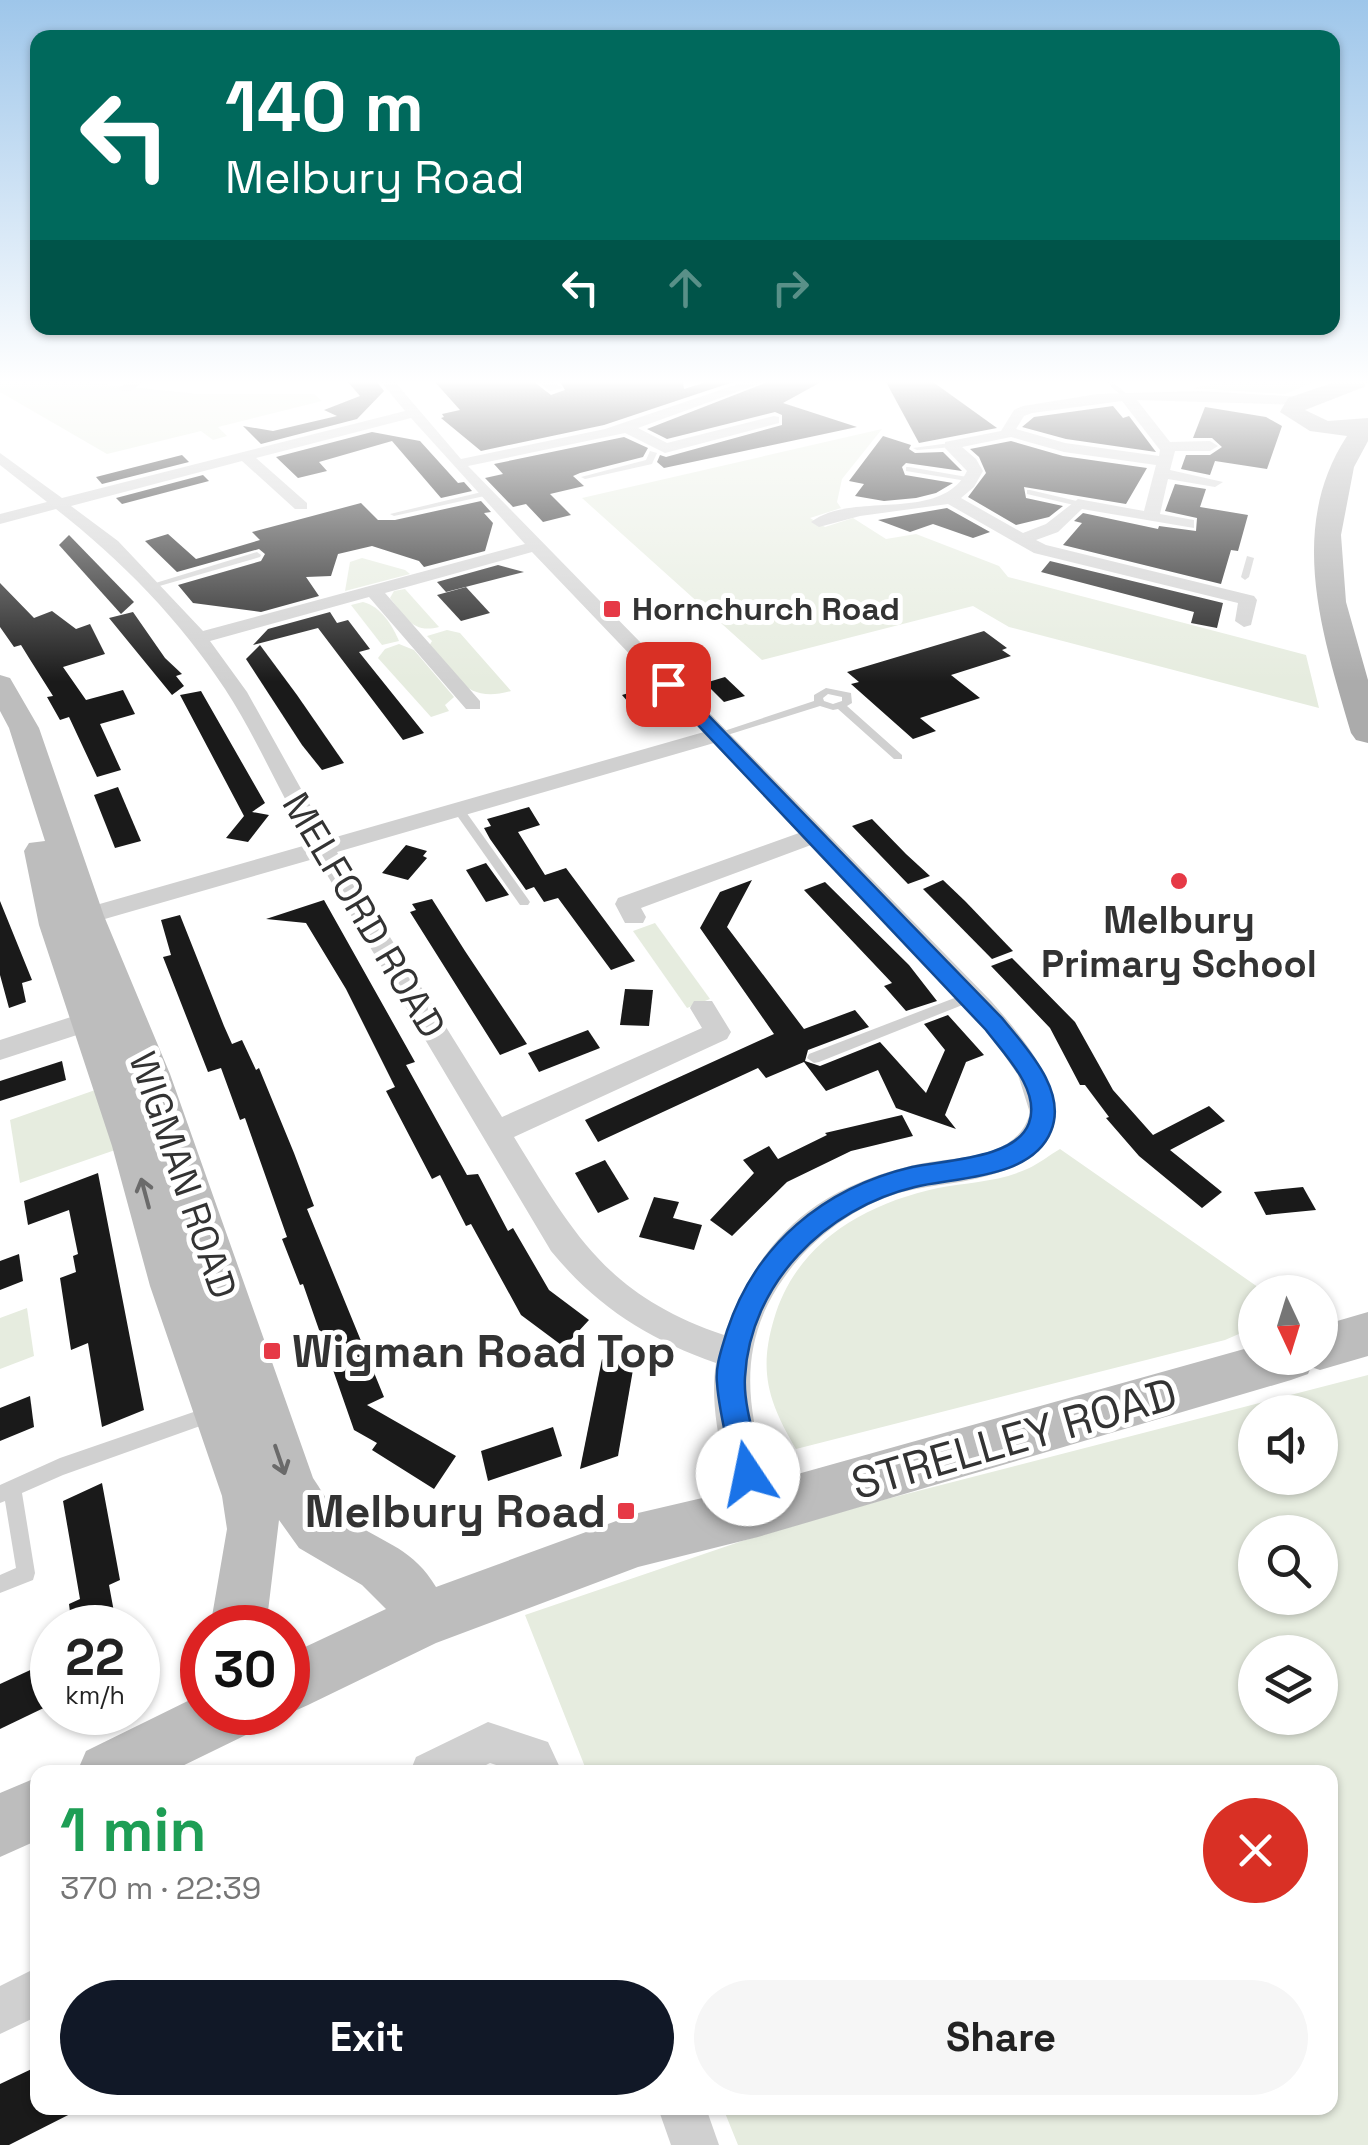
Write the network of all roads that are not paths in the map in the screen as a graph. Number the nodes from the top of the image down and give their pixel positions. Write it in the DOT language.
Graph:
graph roads {
  1 [pos="33,482"];
  2 [pos="143,482"];
  3 [pos="274,482"];
  4 [pos="475,482"];
  5 [pos="969,482"];
  6 [pos="1159,482"];
  7 [pos="1337,482"];
  8 [pos="1030,492"];
  9 [pos="486,493"];
  10 [pos="948,498"];
  11 [pos="320,501"];
  12 [pos="62,503"];
  13 [pos="1078,504"];
  14 [pos="301,506"];
  15 [pos="282,512"];
  16 [pos="394,514"];
  17 [pos="1151,517"];
  18 [pos="0,519"];
  19 [pos="819,522"];
  20 [pos="1188,524"];
  21 [pos="1024,538"];
  22 [pos="536,546"];
  23 [pos="257,555"];
  24 [pos="1250,558"];
  25 [pos="1245,577"];
  26 [pos="153,585"];
  27 [pos="374,590"];
  28 [pos="1241,599"];
  29 [pos="1244,621"];
  30 [pos="199,638"];
  31 [pos="0,684"];
  32 [pos="820,702"];
  33 [pos="472,705"];
  34 [pos="841,706"];
  35 [pos="1368,733"];
  36 [pos="717,734"];
  37 [pos="0,742"];
  38 [pos="898,756"];
  39 [pos="457,808"];
  40 [pos="815,834"];
  41 [pos="323,848"];
  42 [pos="524,902"];
  43 [pos="634,917"];
  44 [pos="72,921"];
  45 [pos="970,997"];
  46 [pos="702,1008"];
  47 [pos="108,1014"];
  48 [pos="0,1050"];
  49 [pos="814,1058"];
  50 [pos="496,1132"];
  51 [pos="1368,1334"];
  52 [pos="1338,1343"];
  53 [pos="734,1354"];
  54 [pos="1238,1373"];
  55 [pos="239,1402"];
  56 [pos="6,1491"];
  57 [pos="758,1511"];
  58 [pos="0,1584"];
  59 [pos="242,1605"];
  60 [pos="424,1620"];
  61 [pos="310,1674"];
  62 [pos="180,1735"];
  63 [pos="121,1765"];
  64 [pos="445,1765"];
  65 [pos="538,1765"];
  66 [pos="30,1811"];
  67 [pos="0,1826"];
  68 [pos="30,1994"];
  69 [pos="0,2011"];
  70 [pos="684,2115"];
  71 [pos="695,2145"];
  1 -- 12 [label="street, MELFORD ROAD"];
  2 -- 12 [label="street"];
  3 -- 14 [label="street"];
  4 -- 9 [label="street"];
  5 -- 10 [label="street"];
  6 -- 17 [label="street"];
  7 -- 35 [label="main road"];
  8 -- 13 [label="lane"];
  9 -- 16 [label="lane"];
  9 -- 22 [label="street"];
  10 -- 19 [label="street"];
  10 -- 21 [label="street"];
  11 -- 14 [label="street"];
  12 -- 18 [label="street"];
  12 -- 26 [label="street, MELFORD ROAD"];
  13 -- 17 [label="street"];
  13 -- 21 [label="street"];
  14 -- 15 [label="street"];
  17 -- 20 [label="street"];
  21 -- 28 [label="street"];
  22 -- 27 [label="street"];
  22 -- 36 [label="street"];
  23 -- 26 [label="lane"];
  24 -- 25 [label="lane"];
  25 -- 28 [label="street"];
  26 -- 30 [label="street, MELFORD ROAD"];
  27 -- 30 [label="street"];
  27 -- 33 [label="street"];
  28 -- 29 [label="street"];
  30 -- 41 [label="street, MELFORD ROAD"];
  31 -- 44 [label="street, WIGMAN ROAD"];
  32 -- 34 [label="lane"];
  32 -- 36 [label="lane"];
  34 -- 38 [label="lane"];
  36 -- 39 [label="street"];
  36 -- 40 [label="street"];
  37 -- 44 [label="street, WIGMAN ROAD"];
  39 -- 41 [label="street"];
  39 -- 42 [label="lane"];
  40 -- 43 [label="street"];
  40 -- 45 [label="street"];
  41 -- 44 [label="street"];
  41 -- 50 [label="street, MELFORD ROAD"];
  44 -- 47 [label="street, WIGMAN ROAD"];
  45 -- 49 [label="lane"];
  45 -- 53 [label="street"];
  46 -- 50 [label="street"];
  47 -- 48 [label="street"];
  47 -- 55 [label="street, WIGMAN ROAD"];
  50 -- 53 [label="street, MELFORD ROAD"];
  51 -- 52 [label="street"];
  53 -- 57 [label="street"];
  54 -- 57 [label="street, STRELLEY ROAD"];
  55 -- 56 [label="lane"];
  55 -- 59 [label="street, WIGMAN ROAD"];
  55 -- 60 [label="street, WIGMAN ROAD, one-way"];
  56 -- 58 [label="lane"];
  57 -- 60 [label="street, STRELLEY ROAD"];
  60 -- 61 [label="street, STRELLEY ROAD"];
  62 -- 63 [label="street"];
  64 -- 65 [label="street"];
  66 -- 67 [label="street"];
  68 -- 69 [label="street"];
  70 -- 71 [label="street"];
}
